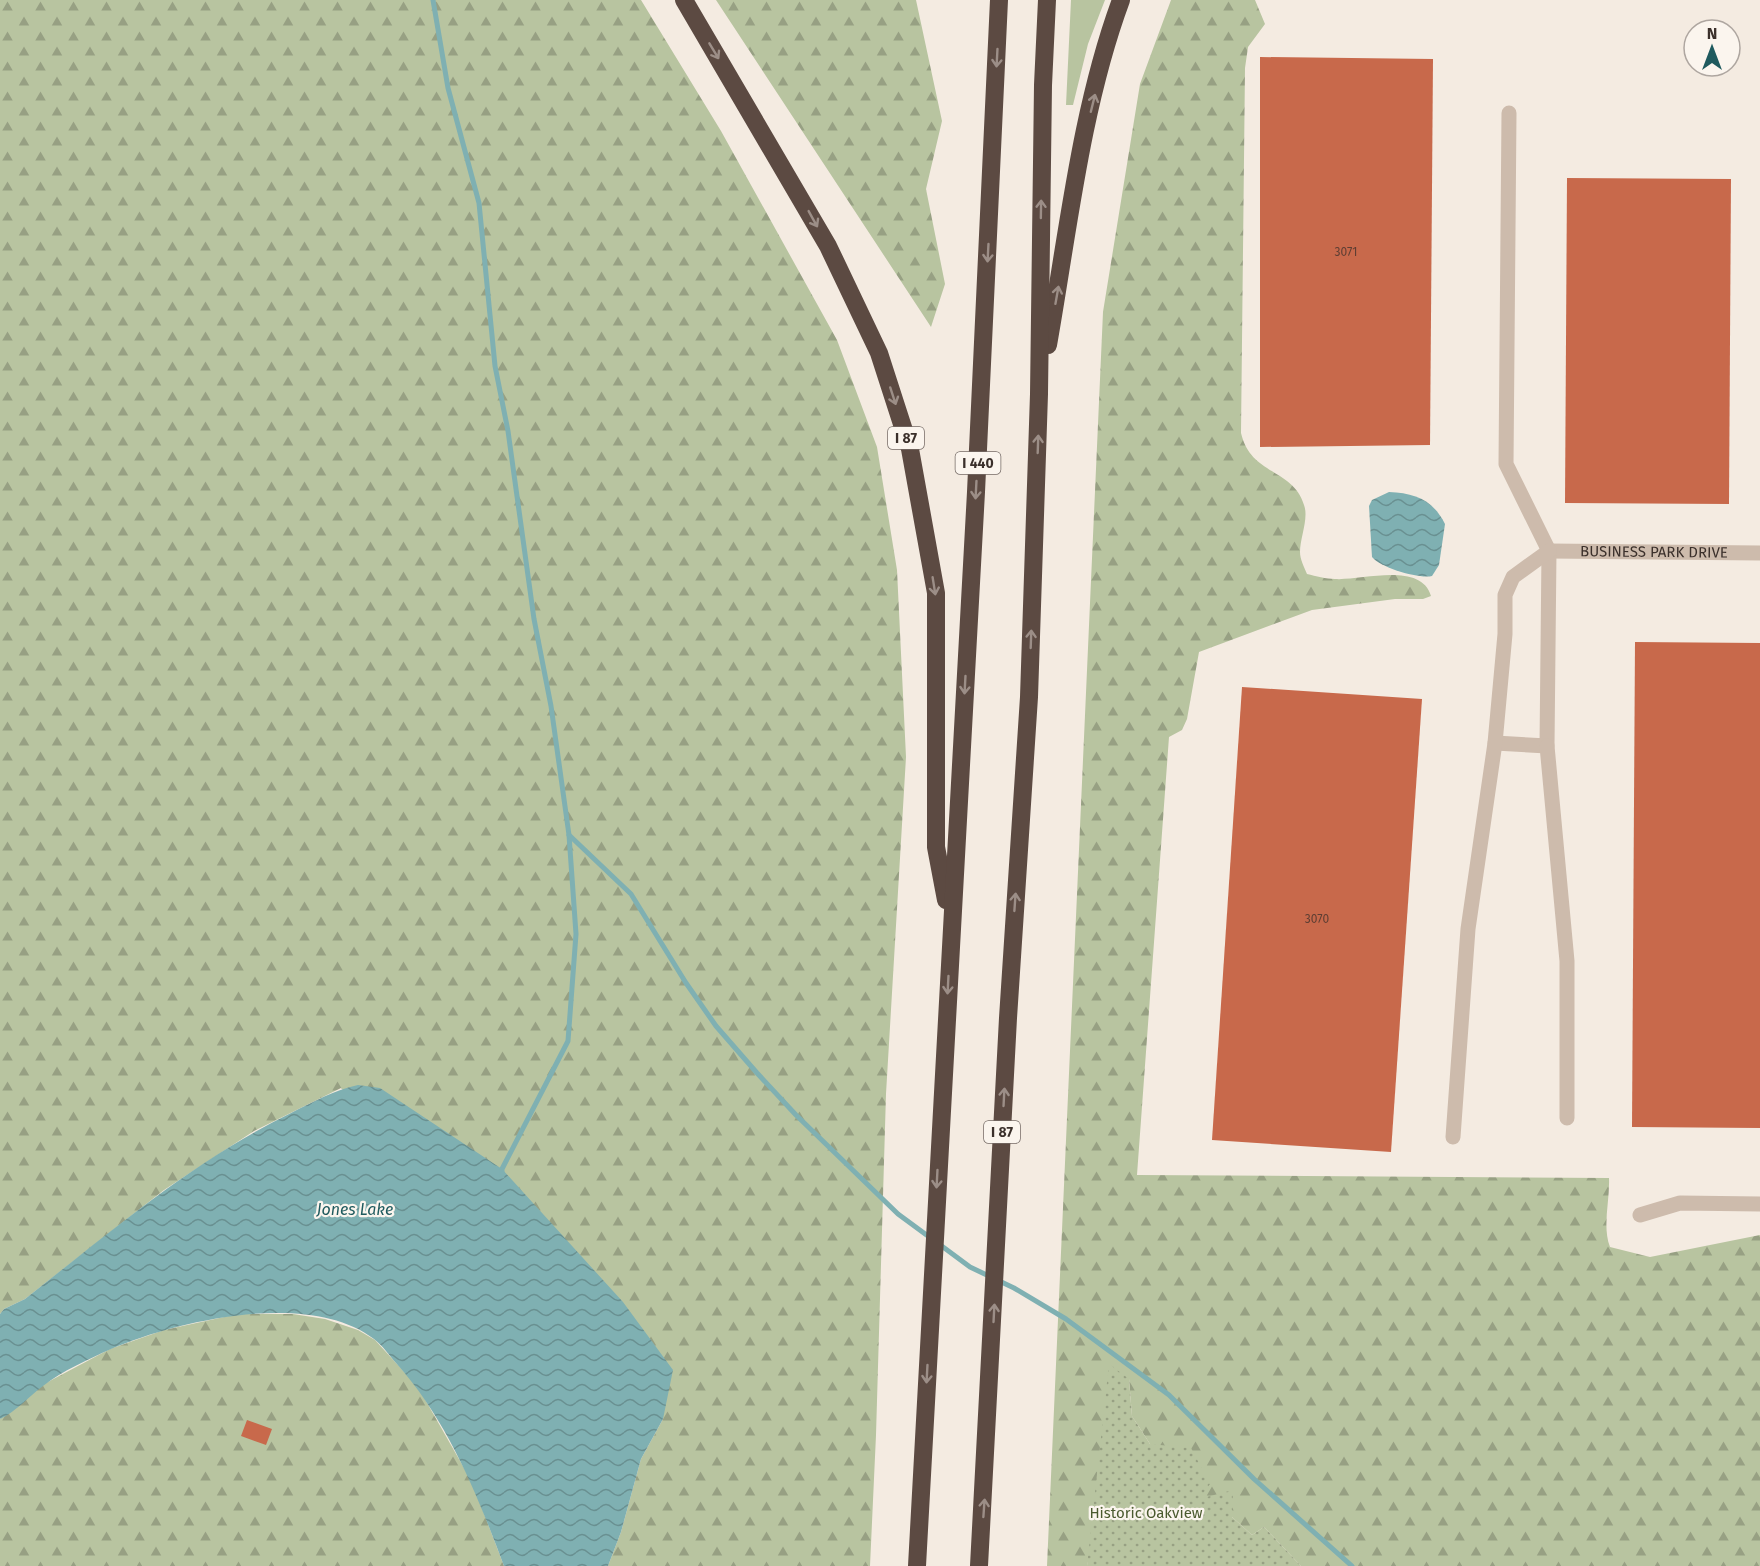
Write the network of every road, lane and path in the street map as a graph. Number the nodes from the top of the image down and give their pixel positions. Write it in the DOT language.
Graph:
graph roads {
  1 [pos="684,0"];
  2 [pos="999,0"];
  3 [pos="1047,0"];
  4 [pos="1121,0"];
  5 [pos="1509,113"];
  6 [pos="1039,394"];
  7 [pos="1549,551"];
  8 [pos="1760,553"];
  9 [pos="1495,743"];
  10 [pos="1547,746"];
  11 [pos="951,926"];
  12 [pos="1567,1118"];
  13 [pos="1453,1137"];
  14 [pos="1760,1204"];
  15 [pos="1640,1215"];
  16 [pos="917,1566"];
  17 [pos="979,1566"];
  1 -- 11 [label="highway, I 87, one-way"];
  2 -- 11 [label="highway, I 440, one-way"];
  6 -- 3 [label="highway, one-way"];
  6 -- 4 [label="highway, I 87, one-way"];
  5 -- 7 [label="street"];
  17 -- 6 [label="highway, I 87, one-way"];
  7 -- 8 [label="street, BUSINESS PARK DRIVE"];
  7 -- 9 [label="street"];
  7 -- 10 [label="street"];
  9 -- 10 [label="street"];
  9 -- 13 [label="street"];
  10 -- 12 [label="street"];
  11 -- 16 [label="highway, I 87, one-way"];
  14 -- 15 [label="street"];
}
